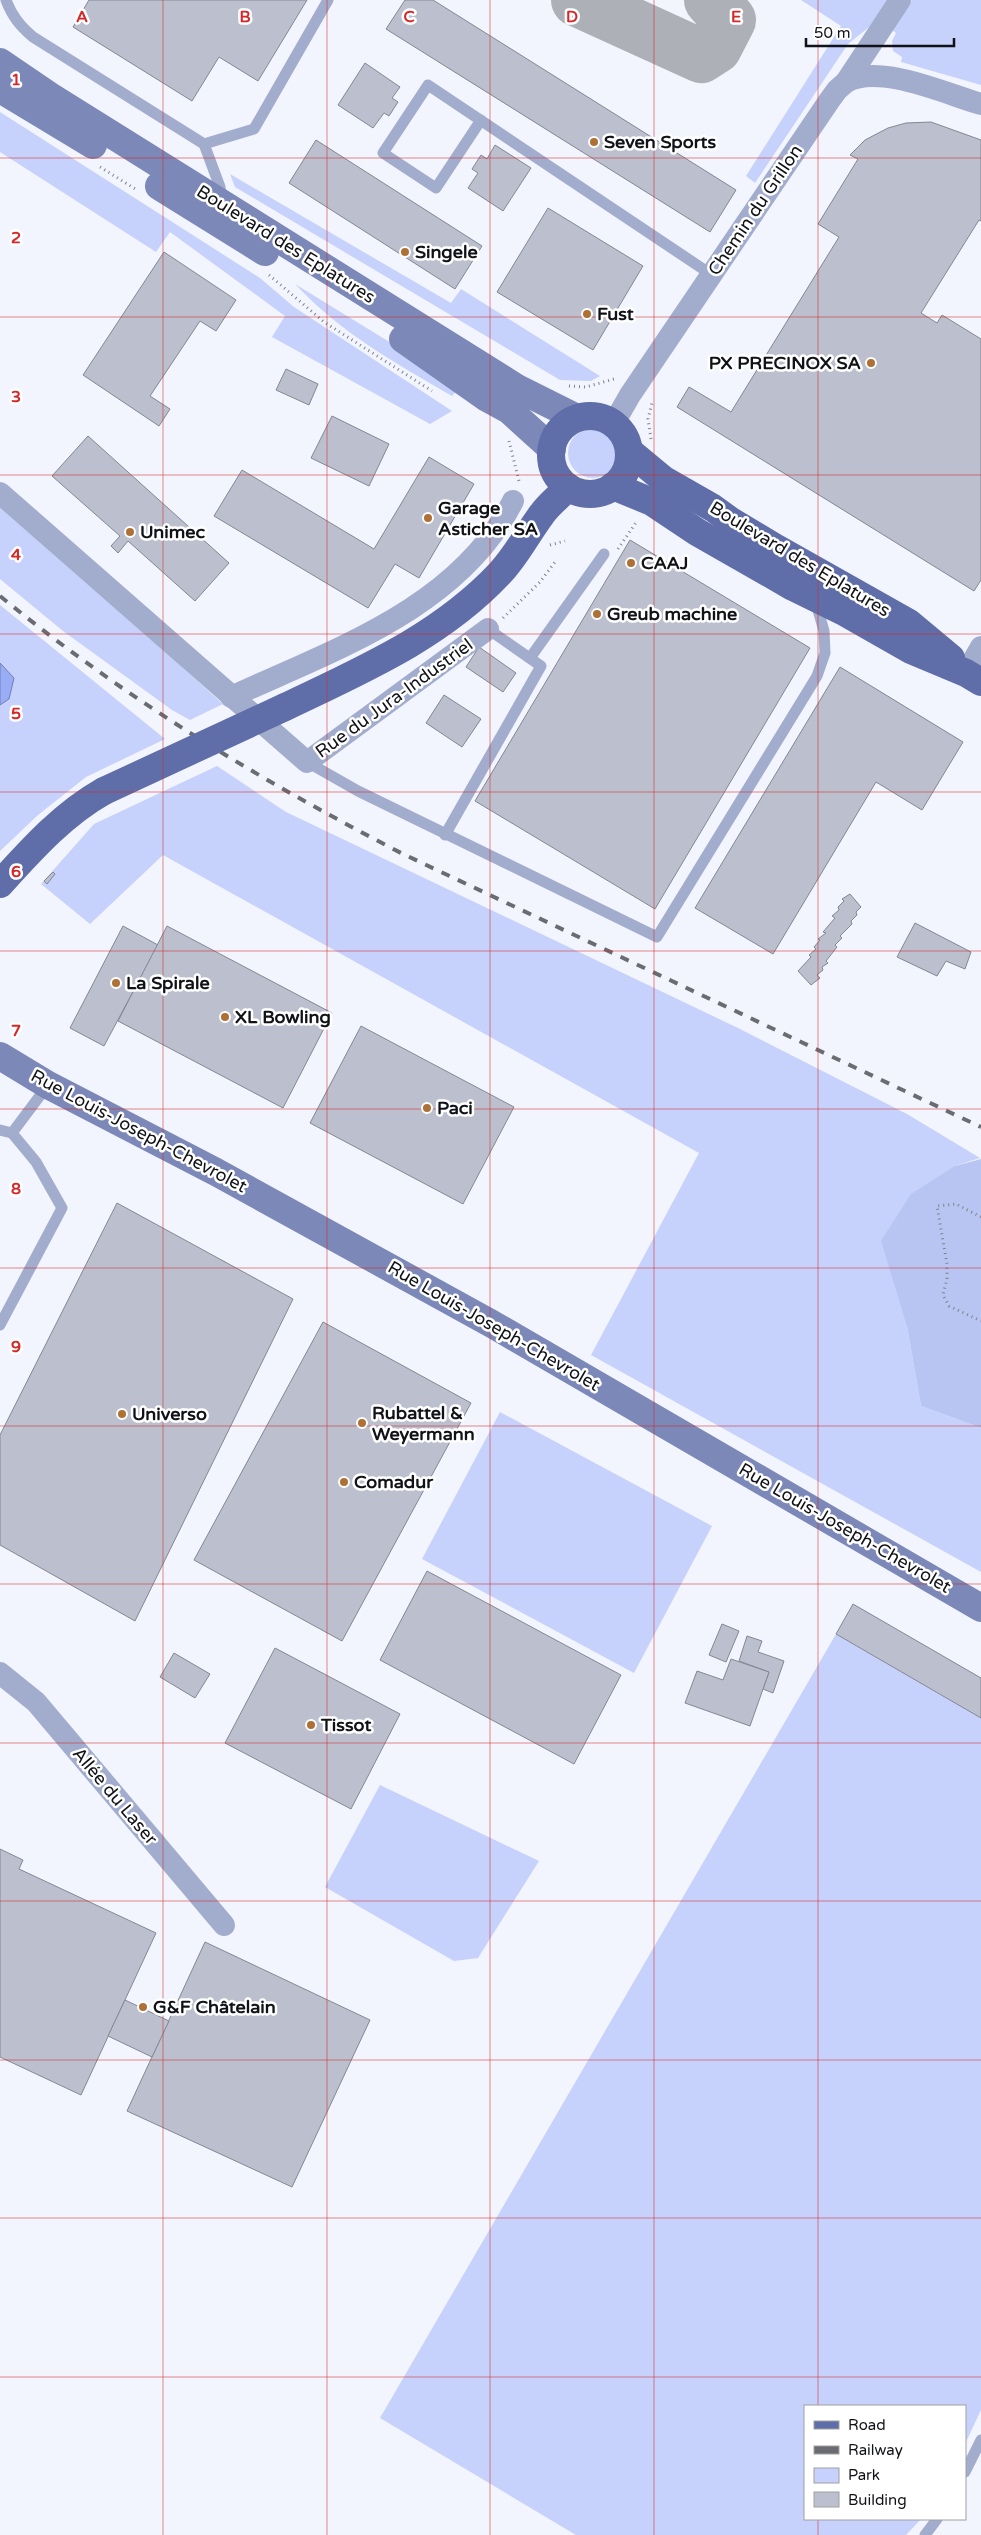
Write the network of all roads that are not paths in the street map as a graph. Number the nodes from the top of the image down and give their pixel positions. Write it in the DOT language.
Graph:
graph roads {
  1 [pos="6,0"];
  2 [pos="328,0"];
  3 [pos="900,0"];
  4 [pos="0,62"];
  5 [pos="846,82"];
  6 [pos="0,89"];
  7 [pos="981,104"];
  8 [pos="481,120"];
  9 [pos="204,144"];
  10 [pos="222,203"];
  11 [pos="712,275"];
  12 [pos="577,418"];
  13 [pos="614,423"];
  14 [pos="641,447"];
  15 [pos="552,449"];
  16 [pos="613,486"];
  17 [pos="568,487"];
  18 [pos="516,492"];
  19 [pos="0,494"];
  20 [pos="604,554"];
  21 [pos="813,596"];
  22 [pos="488,629"];
  23 [pos="981,647"];
  24 [pos="530,658"];
  25 [pos="974,677"];
  26 [pos="231,697"];
  27 [pos="306,762"];
  28 [pos="445,835"];
  29 [pos="0,884"];
  30 [pos="0,1056"];
  31 [pos="48,1085"];
  32 [pos="0,1130"];
  33 [pos="12,1134"];
  34 [pos="0,1324"];
  35 [pos="981,1608"];
  36 [pos="0,1673"];
  37 [pos="224,1925"];
  38 [pos="981,2440"];
  39 [pos="966,2470"];
  40 [pos="936,2520"];
  41 [pos="925,2535"];
  1 -- 9 [label="lane"];
  2 -- 9 [label="lane"];
  3 -- 5 [label="street, Chemin du Grillon"];
  4 -- 10 [label="main road, Boulevard des Eplatures"];
  5 -- 7 [label="street"];
  5 -- 11 [label="street, Chemin du Grillon"];
  6 -- 15 [label="main road, Boulevard des Eplatures"];
  8 -- 8 [label="lane"];
  8 -- 11 [label="lane"];
  9 -- 10 [label="lane"];
  10 -- 12 [label="main road, Boulevard des Eplatures"];
  11 -- 13 [label="street, Chemin du Grillon"];
  12 -- 13 [label="main road"];
  12 -- 15 [label="main road"];
  13 -- 14 [label="main road"];
  14 -- 16 [label="main road"];
  14 -- 25 [label="main road, Boulevard des Eplatures"];
  15 -- 17 [label="main road"];
  16 -- 17 [label="main road"];
  16 -- 21 [label="main road, Boulevard des Eplatures"];
  17 -- 29 [label="main road, bridge"];
  18 -- 26 [label="street"];
  19 -- 26 [label="street, Rue du Jura-Industriel"];
  20 -- 24 [label="lane"];
  21 -- 25 [label="main road, Boulevard des Eplatures"];
  21 -- 28 [label="lane"];
  22 -- 24 [label="lane"];
  22 -- 27 [label="street, Rue du Jura-Industriel"];
  23 -- 25 [label="street"];
  24 -- 28 [label="lane"];
  26 -- 27 [label="street, Rue du Jura-Industriel"];
  27 -- 28 [label="lane"];
  30 -- 31 [label="main road, Rue Louis-Joseph-Chevrolet"];
  31 -- 33 [label="lane"];
  31 -- 35 [label="main road, Rue Louis-Joseph-Chevrolet"];
  32 -- 33 [label="lane"];
  33 -- 34 [label="lane"];
  36 -- 37 [label="street, Allée du Laser"];
  38 -- 39 [label="lane"];
  40 -- 41 [label="lane"];
}
